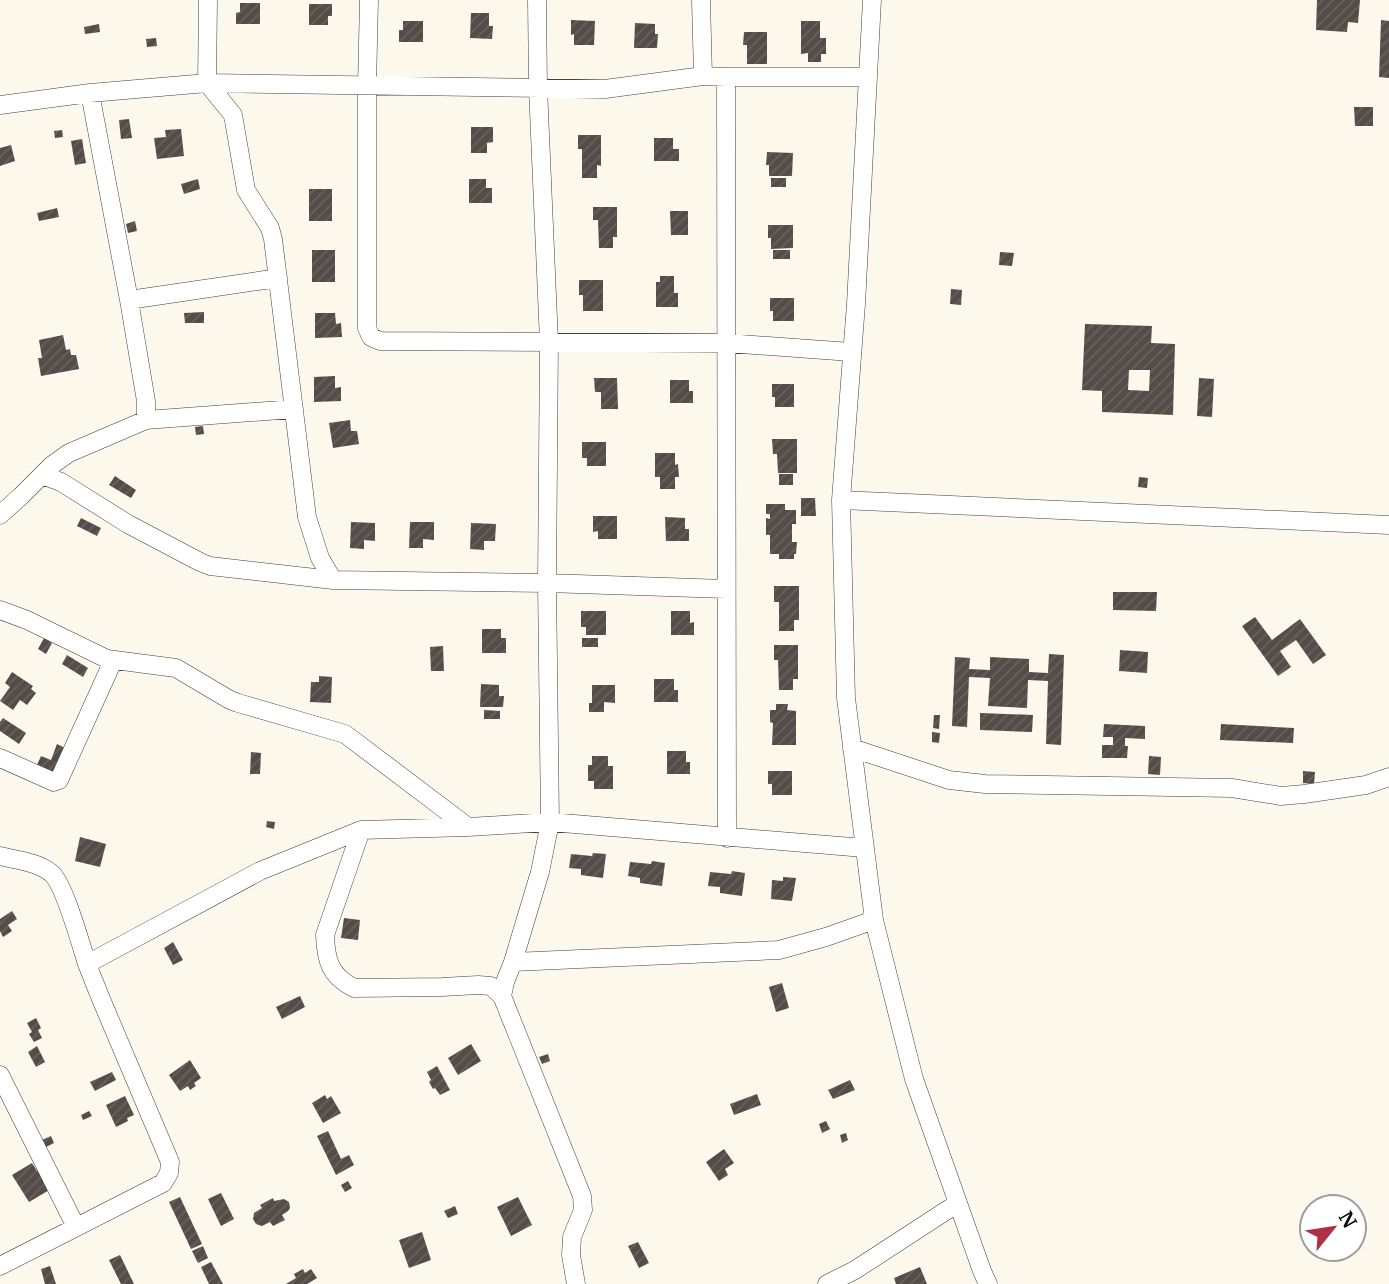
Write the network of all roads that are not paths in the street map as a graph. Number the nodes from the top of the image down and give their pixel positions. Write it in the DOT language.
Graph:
graph roads {
  1 [pos="208,0"];
  2 [pos="369,0"];
  3 [pos="537,0"];
  4 [pos="701,0"];
  5 [pos="872,0"];
  6 [pos="703,76"];
  7 [pos="868,77"];
  8 [pos="726,78"];
  9 [pos="207,83"];
  10 [pos="367,86"];
  11 [pos="538,88"];
  12 [pos="90,93"];
  13 [pos="0,106"];
  14 [pos="278,278"];
  15 [pos="129,300"];
  16 [pos="549,342"];
  17 [pos="727,343"];
  18 [pos="851,352"];
  19 [pos="294,409"];
  20 [pos="146,420"];
  21 [pos="42,475"];
  22 [pos="841,500"];
  23 [pos="0,514"];
  24 [pos="1389,525"];
  25 [pos="333,580"];
  26 [pos="547,583"];
  27 [pos="726,589"];
  28 [pos="0,610"];
  29 [pos="113,661"];
  30 [pos="852,748"];
  31 [pos="0,758"];
  32 [pos="1389,777"];
  33 [pos="551,822"];
  34 [pos="468,827"];
  35 [pos="361,830"];
  36 [pos="727,838"];
  37 [pos="864,848"];
  38 [pos="0,856"];
  39 [pos="874,920"];
  40 [pos="513,962"];
  41 [pos="87,964"];
  42 [pos="502,996"];
  43 [pos="0,1075"];
  44 [pos="958,1203"];
  45 [pos="76,1227"];
  46 [pos="0,1265"];
  47 [pos="576,1284"];
  48 [pos="827,1284"];
  49 [pos="988,1284"];
  1 -- 9 [label="street"];
  2 -- 10 [label="street"];
  3 -- 11 [label="street"];
  4 -- 6 [label="street"];
  5 -- 7 [label="street"];
  6 -- 8 [label="street"];
  6 -- 11 [label="street"];
  7 -- 8 [label="street"];
  7 -- 18 [label="street"];
  8 -- 17 [label="street"];
  9 -- 10 [label="street"];
  9 -- 12 [label="street"];
  9 -- 14 [label="street"];
  10 -- 11 [label="street"];
  10 -- 16 [label="street"];
  11 -- 16 [label="street"];
  12 -- 13 [label="street"];
  12 -- 15 [label="street"];
  14 -- 15 [label="street"];
  14 -- 19 [label="street"];
  15 -- 20 [label="street"];
  16 -- 17 [label="street"];
  16 -- 26 [label="street"];
  17 -- 18 [label="street"];
  17 -- 27 [label="street"];
  18 -- 22 [label="street"];
  19 -- 20 [label="street"];
  19 -- 25 [label="street"];
  20 -- 21 [label="street"];
  21 -- 23 [label="street"];
  21 -- 25 [label="street"];
  22 -- 24 [label="street"];
  22 -- 30 [label="street"];
  25 -- 26 [label="street"];
  26 -- 27 [label="street"];
  26 -- 33 [label="street"];
  27 -- 36 [label="street"];
  28 -- 29 [label="street"];
  29 -- 31 [label="street"];
  29 -- 34 [label="street"];
  30 -- 32 [label="street"];
  30 -- 37 [label="street"];
  33 -- 34 [label="street"];
  33 -- 36 [label="street"];
  33 -- 40 [label="street"];
  34 -- 35 [label="street"];
  35 -- 41 [label="street"];
  35 -- 42 [label="street"];
  36 -- 37 [label="street"];
  37 -- 39 [label="street"];
  38 -- 41 [label="street"];
  39 -- 40 [label="street"];
  39 -- 44 [label="street"];
  40 -- 42 [label="street"];
  41 -- 45 [label="street"];
  42 -- 47 [label="street"];
  43 -- 45 [label="street"];
  44 -- 48 [label="street"];
  44 -- 49 [label="street"];
  45 -- 46 [label="street"];
}
